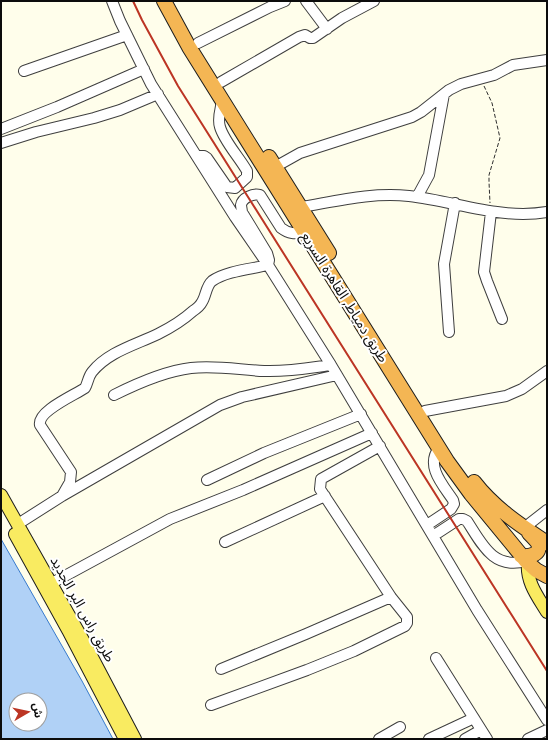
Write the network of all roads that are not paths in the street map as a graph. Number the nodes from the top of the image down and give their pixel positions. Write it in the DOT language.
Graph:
graph roads {
  1 [pos="112,1"];
  2 [pos="164,1"];
  3 [pos="175,1"];
  4 [pos="285,1"];
  5 [pos="306,1"];
  6 [pos="374,1"];
  7 [pos="327,29"];
  8 [pos="127,35"];
  9 [pos="198,43"];
  10 [pos="547,60"];
  11 [pos="144,69"];
  12 [pos="24,71"];
  13 [pos="221,82"];
  14 [pos="158,94"];
  15 [pos="444,94"];
  16 [pos="222,101"];
  17 [pos="1,129"];
  18 [pos="1,143"];
  19 [pos="197,156"];
  20 [pos="275,167"];
  21 [pos="417,197"];
  22 [pos="455,203"];
  23 [pos="301,207"];
  24 [pos="491,212"];
  25 [pos="547,212"];
  26 [pos="304,232"];
  27 [pos="268,265"];
  28 [pos="502,319"];
  29 [pos="449,332"];
  30 [pos="331,365"];
  31 [pos="547,371"];
  32 [pos="337,375"];
  33 [pos="114,395"];
  34 [pos="425,411"];
  35 [pos="360,414"];
  36 [pos="372,434"];
  37 [pos="380,446"];
  38 [pos="439,448"];
  39 [pos="207,480"];
  40 [pos="1,495"];
  41 [pos="62,496"];
  42 [pos="325,496"];
  43 [pos="547,510"];
  44 [pos="1,511"];
  45 [pos="18,524"];
  46 [pos="427,525"];
  47 [pos="524,528"];
  48 [pos="433,536"];
  49 [pos="225,542"];
  50 [pos="547,543"];
  51 [pos="525,560"];
  52 [pos="547,576"];
  53 [pos="52,583"];
  54 [pos="390,597"];
  55 [pos="547,612"];
  56 [pos="436,658"];
  57 [pos="221,669"];
  58 [pos="211,705"];
  59 [pos="474,718"];
  60 [pos="547,720"];
  61 [pos="400,727"];
  62 [pos="481,730"];
  63 [pos="547,730"];
  64 [pos="125,739"];
  65 [pos="134,739"];
  66 [pos="379,739"];
  67 [pos="430,739"];
  68 [pos="465,739"];
  69 [pos="487,739"];
  70 [pos="528,739"];
  1 -- 8 [label="street"];
  2 -- 16 [label="highway, طريق دمياط, القاهرة السريع"];
  3 -- 9 [label="highway, طريق دمياط, القاهرة السريع"];
  4 -- 9 [label="street"];
  5 -- 7 [label="street"];
  6 -- 7 [label="street"];
  7 -- 13 [label="street"];
  8 -- 11 [label="street"];
  8 -- 12 [label="street"];
  9 -- 13 [label="highway, طريق دمياط, القاهرة السريع"];
  10 -- 15 [label="street"];
  11 -- 14 [label="street"];
  11 -- 17 [label="street"];
  13 -- 20 [label="highway, طريق دمياط, القاهرة السريع"];
  14 -- 18 [label="street"];
  14 -- 19 [label="street"];
  15 -- 20 [label="street"];
  15 -- 21 [label="street"];
  16 -- 19 [label="street"];
  16 -- 26 [label="highway, طريق دمياط, القاهرة السريع"];
  19 -- 27 [label="street"];
  20 -- 23 [label="highway, طريق دمياط, القاهرة السريع"];
  21 -- 22 [label="street"];
  21 -- 23 [label="street"];
  22 -- 24 [label="street"];
  22 -- 29 [label="street"];
  23 -- 34 [label="highway, طريق دمياط, القاهرة السريع"];
  24 -- 25 [label="street"];
  24 -- 28 [label="street"];
  26 -- 27 [label="street"];
  26 -- 38 [label="highway, طريق دمياط, القاهرة السريع"];
  27 -- 30 [label="street"];
  27 -- 41 [label="street"];
  30 -- 32 [label="street"];
  30 -- 33 [label="street"];
  31 -- 34 [label="street"];
  32 -- 35 [label="street"];
  32 -- 41 [label="street"];
  34 -- 47 [label="highway, طريق دمياط, القاهرة السريع"];
  35 -- 36 [label="street"];
  35 -- 39 [label="street"];
  36 -- 37 [label="street"];
  36 -- 53 [label="street"];
  37 -- 42 [label="street"];
  37 -- 46 [label="street"];
  38 -- 46 [label="street"];
  38 -- 51 [label="highway, طريق دمياط, القاهرة السريع"];
  40 -- 45 [label="main road, طريق راس البر الجديد"];
  41 -- 45 [label="street"];
  42 -- 49 [label="street"];
  42 -- 54 [label="street"];
  43 -- 47 [label="street"];
  44 -- 64 [label="main road, طريق راس البر الجديد"];
  45 -- 53 [label="main road, طريق راس البر الجديد"];
  46 -- 48 [label="street"];
  47 -- 50 [label="highway, طريق دمياط, القاهرة السريع"];
  47 -- 51 [label="highway"];
  48 -- 51 [label="street"];
  48 -- 60 [label="street"];
  51 -- 52 [label="highway, طريق دمياط, القاهرة السريع"];
  51 -- 55 [label="main road"];
  53 -- 65 [label="main road, طريق راس البر الجديد"];
  54 -- 57 [label="street"];
  54 -- 58 [label="street"];
  56 -- 59 [label="street"];
  59 -- 62 [label="street"];
  59 -- 67 [label="street"];
  61 -- 66 [label="street"];
  62 -- 68 [label="street"];
  62 -- 69 [label="street"];
  63 -- 70 [label="street"];
}
